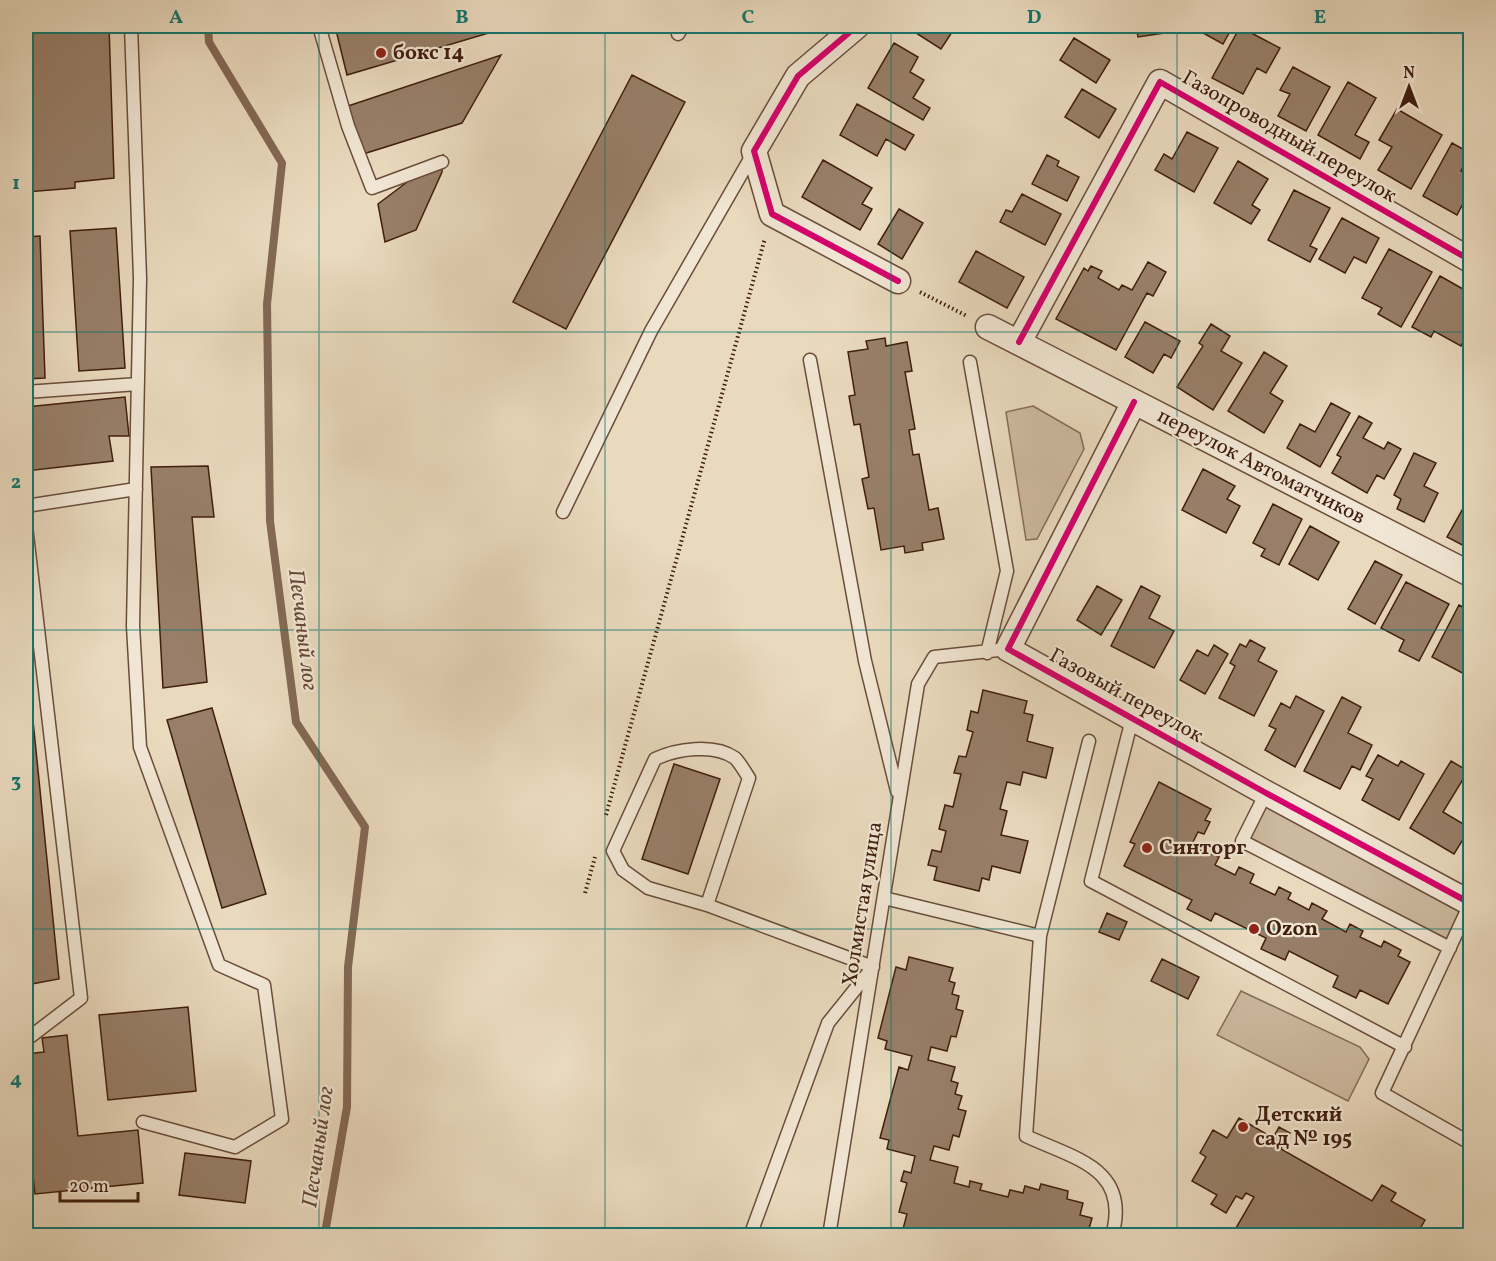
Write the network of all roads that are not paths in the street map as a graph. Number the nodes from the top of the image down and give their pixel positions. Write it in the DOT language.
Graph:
graph roads {
  1 [pos="131,26"];
  2 [pos="319,26"];
  3 [pos="857,26"];
  4 [pos="754,151"];
  5 [pos="442,162"];
  6 [pos="1470,260"];
  7 [pos="898,281"];
  8 [pos="988,327"];
  9 [pos="1018,342"];
  10 [pos="810,360"];
  11 [pos="970,362"];
  12 [pos="138,384"];
  13 [pos="26,392"];
  14 [pos="1134,402"];
  15 [pos="136,489"];
  16 [pos="26,506"];
  17 [pos="563,512"];
  18 [pos="26,526"];
  19 [pos="1470,574"];
  20 [pos="998,651"];
  21 [pos="1132,719"];
  22 [pos="1089,741"];
  23 [pos="1266,793"];
  24 [pos="898,798"];
  25 [pos="884,898"];
  26 [pos="1470,904"];
  27 [pos="707,905"];
  28 [pos="1040,936"];
  29 [pos="1450,948"];
  30 [pos="873,967"];
  31 [pos="26,1040"];
  32 [pos="1405,1047"];
  33 [pos="143,1122"];
  34 [pos="1470,1143"];
  35 [pos="750,1236"];
  36 [pos="829,1236"];
  37 [pos="1112,1236"];
  1 -- 12 [label="lane"];
  2 -- 5 [label="lane"];
  3 -- 4 [label="street"];
  4 -- 7 [label="street"];
  4 -- 17 [label="lane"];
  6 -- 9 [label="street, Газопроводный переулок"];
  8 -- 9 [label="street, переулок Автоматчиков"];
  9 -- 14 [label="street, переулок Автоматчиков"];
  10 -- 24 [label="lane"];
  11 -- 20 [label="lane"];
  12 -- 13 [label="lane"];
  12 -- 15 [label="lane"];
  14 -- 19 [label="street, переулок Автоматчиков"];
  14 -- 20 [label="street"];
  15 -- 16 [label="lane"];
  15 -- 33 [label="lane"];
  18 -- 31 [label="lane"];
  20 -- 21 [label="street, Газовый переулок"];
  20 -- 24 [label="lane, Холмистая улица"];
  21 -- 23 [label="street, Газовый переулок"];
  21 -- 32 [label="lane"];
  22 -- 28 [label="lane"];
  23 -- 26 [label="street, Газовый переулок"];
  23 -- 29 [label="lane"];
  24 -- 25 [label="lane, Холмистая улица"];
  25 -- 28 [label="lane"];
  25 -- 30 [label="lane, Холмистая улица"];
  26 -- 29 [label="lane"];
  27 -- 27 [label="lane"];
  27 -- 30 [label="lane"];
  28 -- 37 [label="lane"];
  29 -- 32 [label="lane"];
  30 -- 35 [label="lane"];
  30 -- 36 [label="lane, Холмистая улица"];
  32 -- 34 [label="lane"];
}
